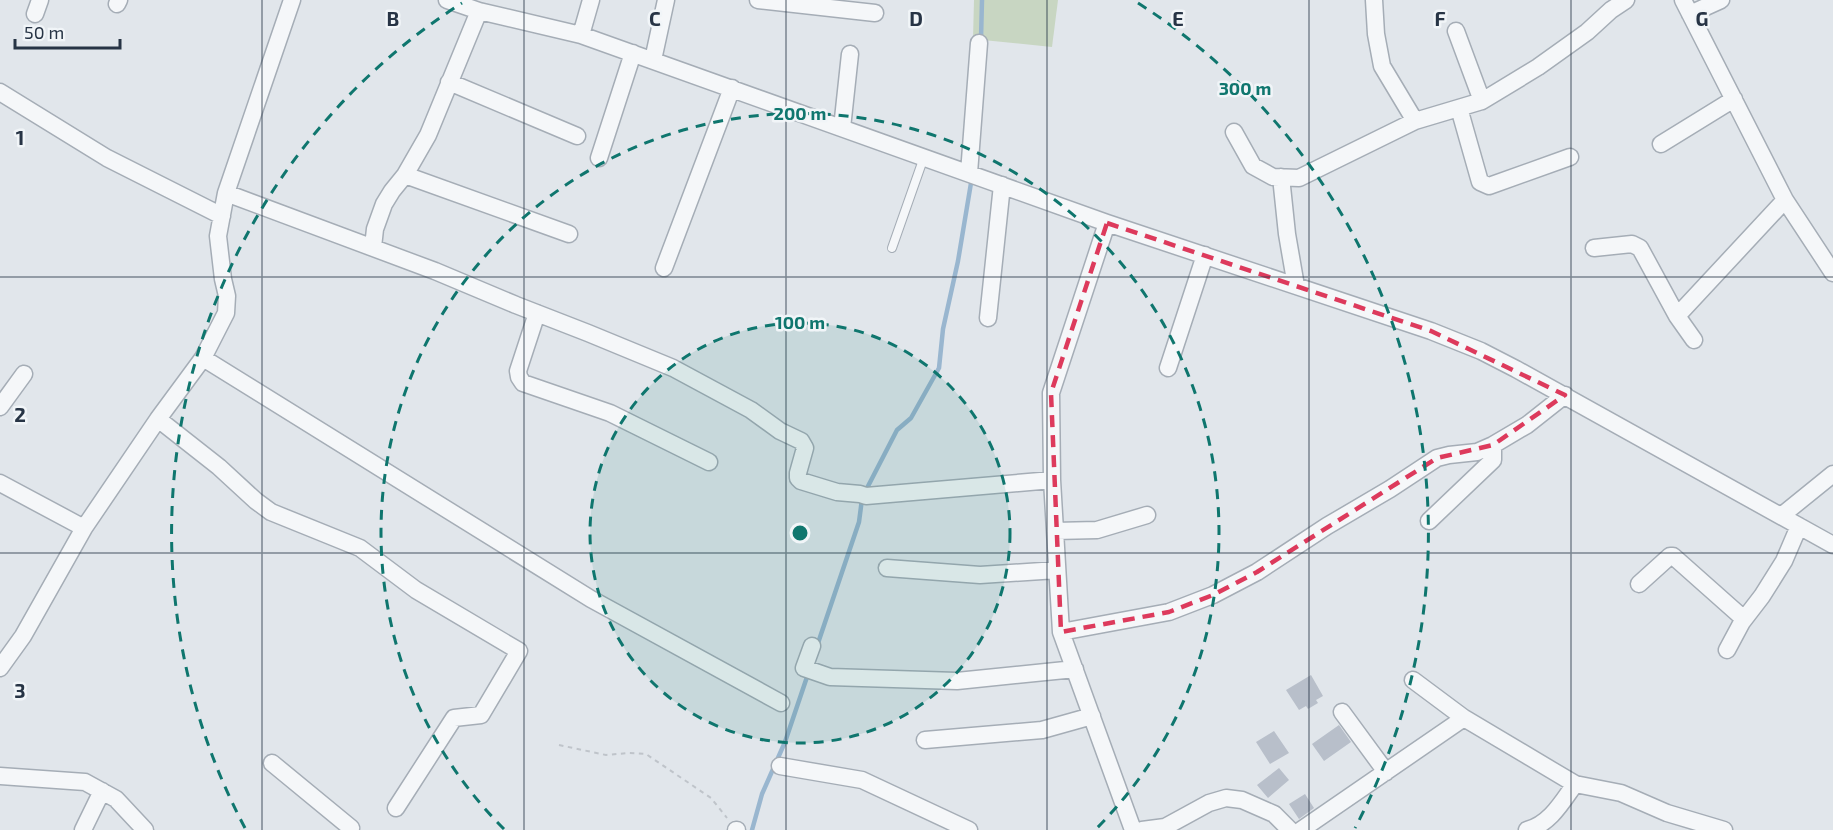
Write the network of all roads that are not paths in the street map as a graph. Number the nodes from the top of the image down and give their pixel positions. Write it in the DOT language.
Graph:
graph roads {
  1 [pos="292,0"];
  2 [pos="447,0"];
  3 [pos="591,0"];
  4 [pos="666,0"];
  5 [pos="758,0"];
  6 [pos="1374,0"];
  7 [pos="1626,0"];
  8 [pos="1678,0"];
  9 [pos="1721,0"];
  10 [pos="1685,5"];
  11 [pos="478,11"];
  12 [pos="875,13"];
  13 [pos="1456,31"];
  14 [pos="581,35"];
  15 [pos="979,43"];
  16 [pos="633,53"];
  17 [pos="850,54"];
  18 [pos="653,60"];
  19 [pos="449,81"];
  20 [pos="732,88"];
  21 [pos="0,92"];
  22 [pos="1734,99"];
  23 [pos="1482,101"];
  24 [pos="1459,108"];
  25 [pos="1415,121"];
  26 [pos="842,128"];
  27 [pos="1234,132"];
  28 [pos="577,136"];
  29 [pos="1661,144"];
  30 [pos="924,157"];
  31 [pos="1570,157"];
  32 [pos="599,158"];
  33 [pos="969,173"];
  34 [pos="405,175"];
  35 [pos="1281,177"];
  36 [pos="1002,185"];
  37 [pos="226,193"];
  38 [pos="1785,200"];
  39 [pos="222,216"];
  40 [pos="1107,223"];
  41 [pos="569,234"];
  42 [pos="373,247"];
  43 [pos="892,248"];
  44 [pos="1594,248"];
  45 [pos="1205,255"];
  46 [pos="664,268"];
  47 [pos="1833,273"];
  48 [pos="1296,286"];
  49 [pos="537,314"];
  50 [pos="1677,316"];
  51 [pos="988,318"];
  52 [pos="1694,340"];
  53 [pos="203,358"];
  54 [pos="1168,368"];
  55 [pos="24,374"];
  56 [pos="1565,396"];
  57 [pos="0,407"];
  58 [pos="158,419"];
  59 [pos="1493,445"];
  60 [pos="709,462"];
  61 [pos="1833,474"];
  62 [pos="1052,480"];
  63 [pos="0,483"];
  64 [pos="1148,514"];
  65 [pos="1780,516"];
  66 [pos="1429,521"];
  67 [pos="1799,526"];
  68 [pos="84,528"];
  69 [pos="1055,531"];
  70 [pos="1833,545"];
  71 [pos="887,568"];
  72 [pos="1057,570"];
  73 [pos="1639,584"];
  74 [pos="1744,619"];
  75 [pos="1061,632"];
  76 [pos="812,646"];
  77 [pos="1727,650"];
  78 [pos="0,668"];
  79 [pos="1075,669"];
  80 [pos="1413,680"];
  81 [pos="781,704"];
  82 [pos="1342,712"];
  83 [pos="1092,716"];
  84 [pos="1464,718"];
  85 [pos="925,740"];
  86 [pos="272,763"];
  87 [pos="780,765"];
  88 [pos="1386,771"];
  89 [pos="0,776"];
  90 [pos="1575,784"];
  91 [pos="102,791"];
  92 [pos="396,808"];
  93 [pos="83,830"];
  94 [pos="145,830"];
  95 [pos="350,830"];
  96 [pos="969,830"];
  97 [pos="1133,830"];
  98 [pos="1142,830"];
  99 [pos="1290,830"];
  100 [pos="1301,830"];
  101 [pos="1527,830"];
  102 [pos="1724,830"];
  1 -- 37 [label="street"];
  2 -- 11 [label="street"];
  3 -- 14 [label="street"];
  4 -- 18 [label="street"];
  5 -- 12 [label="street"];
  6 -- 25 [label="street"];
  7 -- 23 [label="street"];
  8 -- 10 [label="street"];
  9 -- 10 [label="street"];
  10 -- 22 [label="street"];
  11 -- 14 [label="street"];
  11 -- 19 [label="street"];
  13 -- 23 [label="street"];
  14 -- 16 [label="street"];
  15 -- 33 [label="street"];
  16 -- 18 [label="street"];
  16 -- 32 [label="street"];
  17 -- 26 [label="street"];
  18 -- 20 [label="street"];
  19 -- 28 [label="street"];
  19 -- 34 [label="street"];
  20 -- 26 [label="street"];
  20 -- 46 [label="street"];
  21 -- 39 [label="street"];
  22 -- 29 [label="street"];
  22 -- 38 [label="street"];
  23 -- 24 [label="street"];
  24 -- 25 [label="street"];
  24 -- 31 [label="street"];
  25 -- 35 [label="street"];
  26 -- 30 [label="street"];
  27 -- 35 [label="street"];
  30 -- 33 [label="street"];
  30 -- 43 [label="lane"];
  33 -- 36 [label="street"];
  34 -- 41 [label="street"];
  34 -- 42 [label="street"];
  35 -- 48 [label="street"];
  36 -- 40 [label="street"];
  36 -- 51 [label="street"];
  37 -- 39 [label="street"];
  37 -- 42 [label="street"];
  38 -- 47 [label="street"];
  38 -- 50 [label="street"];
  39 -- 53 [label="street"];
  40 -- 45 [label="street"];
  40 -- 62 [label="street"];
  42 -- 49 [label="street"];
  44 -- 50 [label="street"];
  45 -- 48 [label="street"];
  45 -- 54 [label="street"];
  48 -- 56 [label="street"];
  49 -- 60 [label="street"];
  49 -- 62 [label="street"];
  50 -- 52 [label="street"];
  53 -- 58 [label="street"];
  53 -- 81 [label="street"];
  55 -- 57 [label="street"];
  56 -- 59 [label="street"];
  56 -- 65 [label="street"];
  58 -- 68 [label="street"];
  58 -- 92 [label="street"];
  59 -- 66 [label="street"];
  59 -- 75 [label="street"];
  61 -- 65 [label="street"];
  62 -- 69 [label="street"];
  63 -- 68 [label="street"];
  64 -- 69 [label="street"];
  65 -- 67 [label="street"];
  67 -- 70 [label="street"];
  67 -- 74 [label="street"];
  68 -- 78 [label="street"];
  69 -- 72 [label="street"];
  71 -- 72 [label="street"];
  72 -- 75 [label="street"];
  73 -- 74 [label="street"];
  74 -- 77 [label="street"];
  75 -- 79 [label="street"];
  76 -- 79 [label="street"];
  79 -- 83 [label="street"];
  80 -- 84 [label="street"];
  82 -- 88 [label="street"];
  83 -- 85 [label="street"];
  83 -- 97 [label="street"];
  84 -- 88 [label="street"];
  84 -- 90 [label="street"];
  86 -- 95 [label="street"];
  87 -- 96 [label="street"];
  88 -- 100 [label="street"];
  89 -- 91 [label="street"];
  90 -- 101 [label="street"];
  90 -- 102 [label="street"];
  91 -- 93 [label="street"];
  91 -- 94 [label="street"];
  98 -- 99 [label="street"];
}
